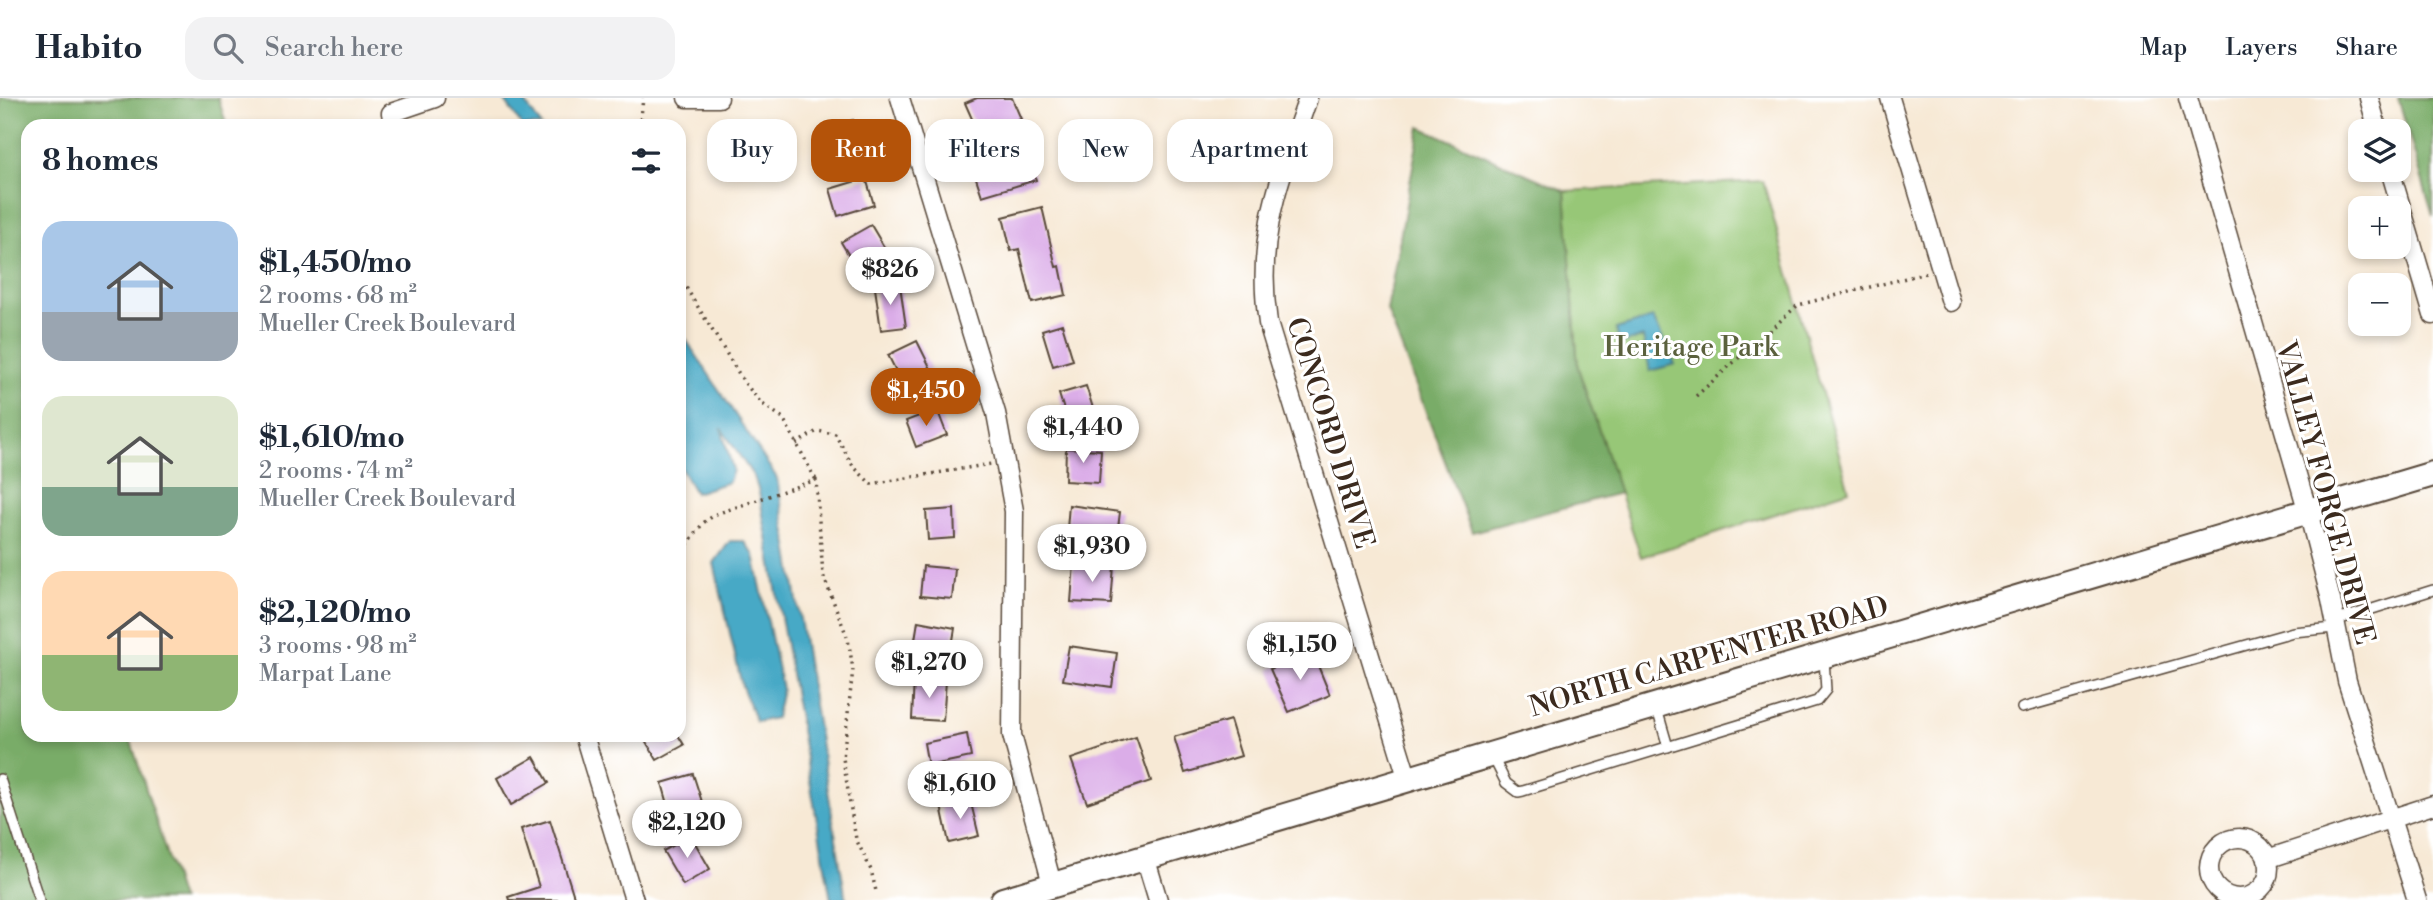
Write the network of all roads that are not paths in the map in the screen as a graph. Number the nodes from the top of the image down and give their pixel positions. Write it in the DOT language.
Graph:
graph roads {
  1 [pos="435,98"];
  2 [pos="687,98"];
  3 [pos="719,98"];
  4 [pos="900,98"];
  5 [pos="1308,98"];
  6 [pos="1890,98"];
  7 [pos="2188,98"];
  8 [pos="2369,98"];
  9 [pos="395,119"];
  10 [pos="2375,119"];
  11 [pos="2394,182"];
  12 [pos="1951,302"];
  13 [pos="2433,315"];
  14 [pos="2433,474"];
  15 [pos="2307,511"];
  16 [pos="2433,590"];
  17 [pos="2334,624"];
  18 [pos="1824,654"];
  19 [pos="1656,704"];
  20 [pos="2022,708"];
  21 [pos="586,742"];
  22 [pos="1668,747"];
  23 [pos="1490,753"];
  24 [pos="0,779"];
  25 [pos="1408,780"];
  26 [pos="2433,805"];
  27 [pos="2392,818"];
  28 [pos="1145,857"];
  29 [pos="2267,859"];
  30 [pos="1052,884"];
  31 [pos="39,900"];
  32 [pos="634,900"];
  33 [pos="1003,900"];
  34 [pos="1158,900"];
  35 [pos="2417,900"];
  1 -- 9 [label="street"];
  2 -- 3 [label="street"];
  4 -- 30 [label="street"];
  5 -- 25 [label="street, CONCORD DRIVE"];
  6 -- 12 [label="street"];
  7 -- 15 [label="street, VALLEY FORGE DRIVE"];
  8 -- 10 [label="street"];
  11 -- 13 [label="street"];
  14 -- 15 [label="street, NORTH CARPENTER ROAD"];
  15 -- 17 [label="street, VALLEY FORGE DRIVE"];
  15 -- 18 [label="street, NORTH CARPENTER ROAD"];
  16 -- 17 [label="lane"];
  17 -- 20 [label="lane"];
  17 -- 27 [label="street, VALLEY FORGE DRIVE"];
  18 -- 19 [label="street, NORTH CARPENTER ROAD"];
  18 -- 22 [label="lane"];
  19 -- 22 [label="lane"];
  19 -- 23 [label="street, NORTH CARPENTER ROAD"];
  21 -- 32 [label="street"];
  22 -- 23 [label="lane"];
  23 -- 25 [label="street, NORTH CARPENTER ROAD"];
  24 -- 31 [label="lane"];
  25 -- 28 [label="street, NORTH CARPENTER ROAD"];
  26 -- 27 [label="street"];
  27 -- 29 [label="street"];
  27 -- 35 [label="street, VALLEY FORGE DRIVE"];
  28 -- 30 [label="street, NORTH CARPENTER ROAD"];
  28 -- 34 [label="street"];
  30 -- 33 [label="street, NORTH CARPENTER ROAD"];
}
